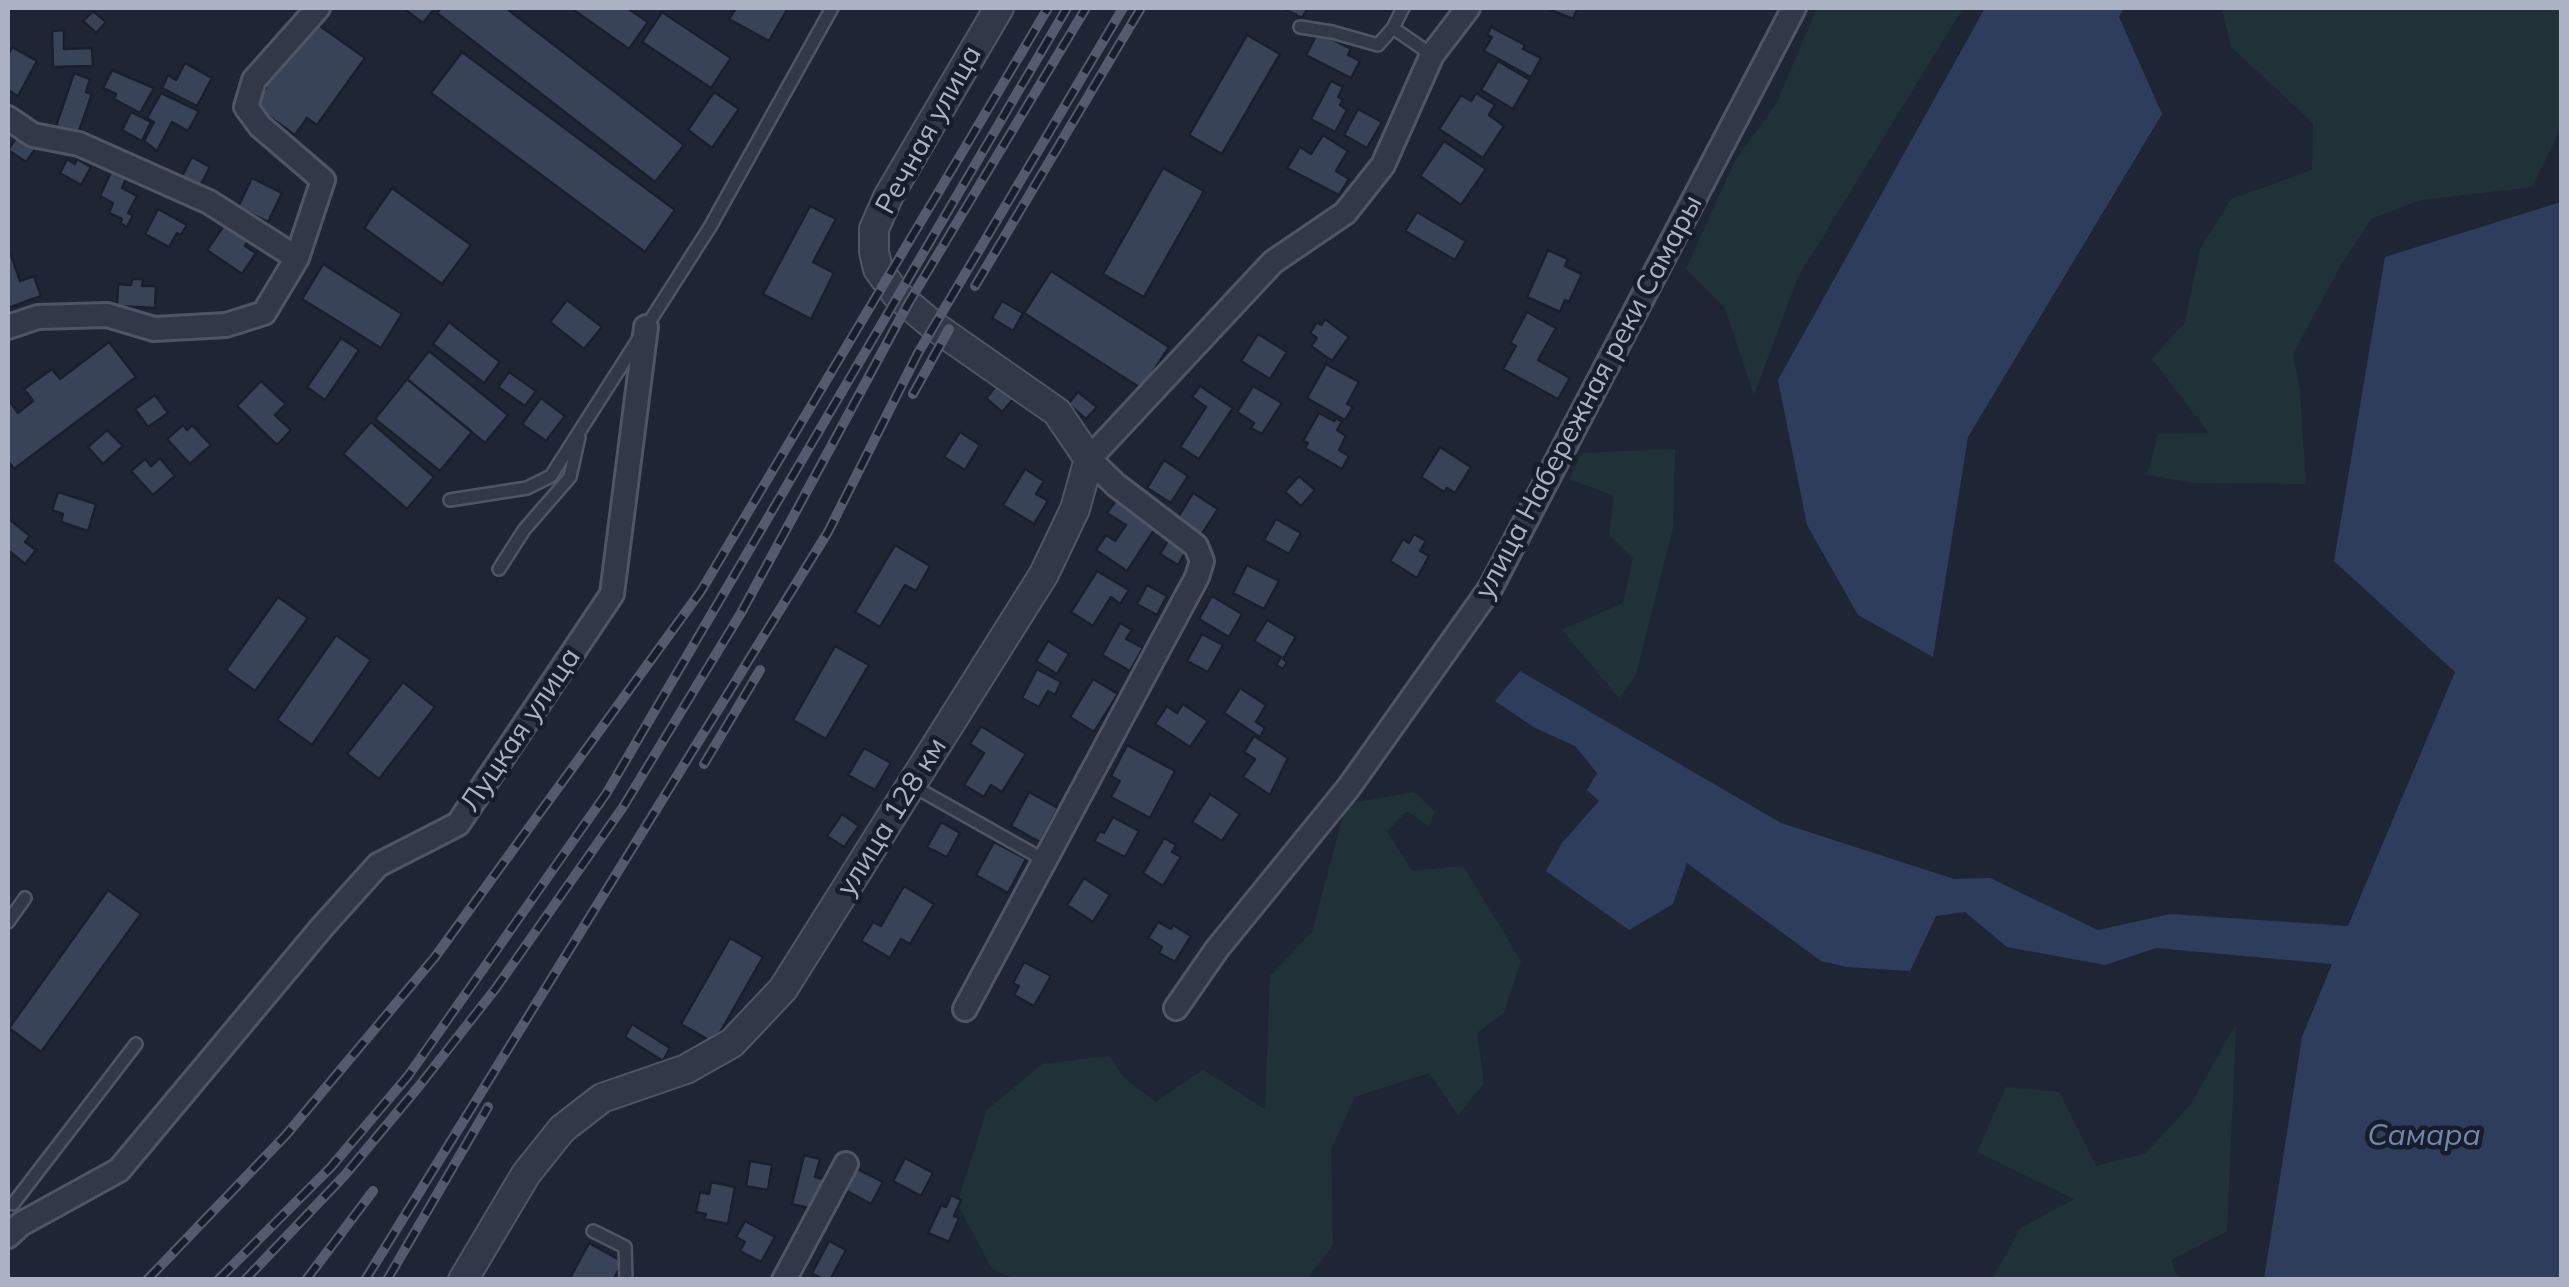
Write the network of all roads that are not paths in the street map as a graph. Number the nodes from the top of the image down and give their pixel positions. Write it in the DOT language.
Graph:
graph roads {
  1 [pos="318,8"];
  2 [pos="832,8"];
  3 [pos="999,8"];
  4 [pos="1403,8"];
  5 [pos="1468,8"];
  6 [pos="1794,8"];
  7 [pos="1300,28"];
  8 [pos="1393,28"];
  9 [pos="1432,55"];
  10 [pos="8,118"];
  11 [pos="297,258"];
  12 [pos="8,327"];
  13 [pos="646,327"];
  14 [pos="581,428"];
  15 [pos="1089,459"];
  16 [pos="450,500"];
  17 [pos="498,569"];
  18 [pos="912,786"];
  19 [pos="1046,860"];
  20 [pos="25,898"];
  21 [pos="8,922"];
  22 [pos="965,1008"];
  23 [pos="1176,1008"];
  24 [pos="136,1044"];
  25 [pos="846,1164"];
  26 [pos="8,1190"];
  27 [pos="14,1221"];
  28 [pos="594,1232"];
  29 [pos="463,1280"];
  30 [pos="626,1280"];
  31 [pos="784,1280"];
  1 -- 11 [label="street"];
  2 -- 13 [label="lane"];
  3 -- 15 [label="street, Речная улица"];
  4 -- 8 [label="lane"];
  5 -- 9 [label="street"];
  6 -- 23 [label="street, улица Набережная реки Самары"];
  7 -- 8 [label="lane"];
  8 -- 9 [label="lane"];
  9 -- 15 [label="street"];
  10 -- 11 [label="street"];
  11 -- 12 [label="street"];
  13 -- 14 [label="lane"];
  13 -- 27 [label="street, Луцкая улица"];
  14 -- 16 [label="lane"];
  14 -- 17 [label="lane"];
  15 -- 18 [label="street, улица 128 км"];
  15 -- 19 [label="street"];
  18 -- 19 [label="lane"];
  18 -- 29 [label="street, улица 128 км"];
  19 -- 22 [label="street"];
  20 -- 21 [label="lane"];
  24 -- 27 [label="lane"];
  25 -- 31 [label="street"];
  26 -- 27 [label="lane"];
  28 -- 30 [label="lane"];
}
